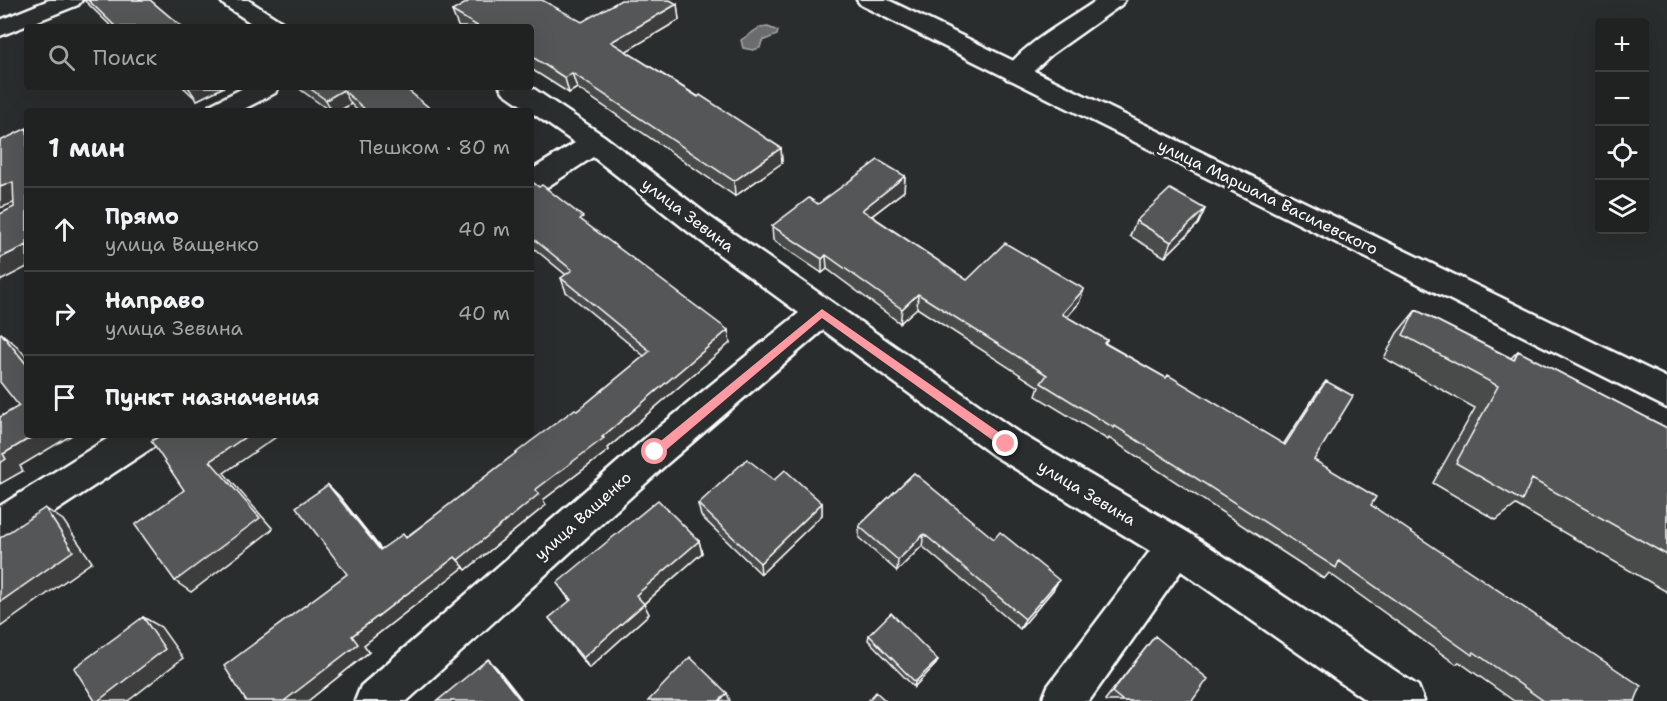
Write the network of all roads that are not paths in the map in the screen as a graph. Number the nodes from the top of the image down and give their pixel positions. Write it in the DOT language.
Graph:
graph roads {
  1 [pos="70,0"];
  2 [pos="232,0"];
  3 [pos="869,0"];
  4 [pos="1113,0"];
  5 [pos="268,24"];
  6 [pos="0,29"];
  7 [pos="1016,73"];
  8 [pos="260,90"];
  9 [pos="517,90"];
  10 [pos="225,108"];
  11 [pos="594,143"];
  12 [pos="534,182"];
  13 [pos="822,312"];
  14 [pos="1667,394"];
  15 [pos="138,438"];
  16 [pos="0,527"];
  17 [pos="1176,546"];
  18 [pos="376,701"];
  19 [pos="1064,701"];
  20 [pos="1403,701"];
  1 -- 6 [label="street"];
  2 -- 5 [label="street"];
  3 -- 7 [label="street, улица Маршала Василевского"];
  4 -- 7 [label="street"];
  7 -- 14 [label="street, улица Маршала Василевского"];
  8 -- 10 [label="street"];
  9 -- 11 [label="street, улица Зевина"];
  11 -- 12 [label="street"];
  11 -- 13 [label="street, улица Зевина"];
  13 -- 17 [label="street, улица Зевина"];
  13 -- 18 [label="street, улица Ващенко"];
  15 -- 16 [label="street"];
  17 -- 19 [label="street"];
  17 -- 20 [label="street, улица Зевина"];
}
